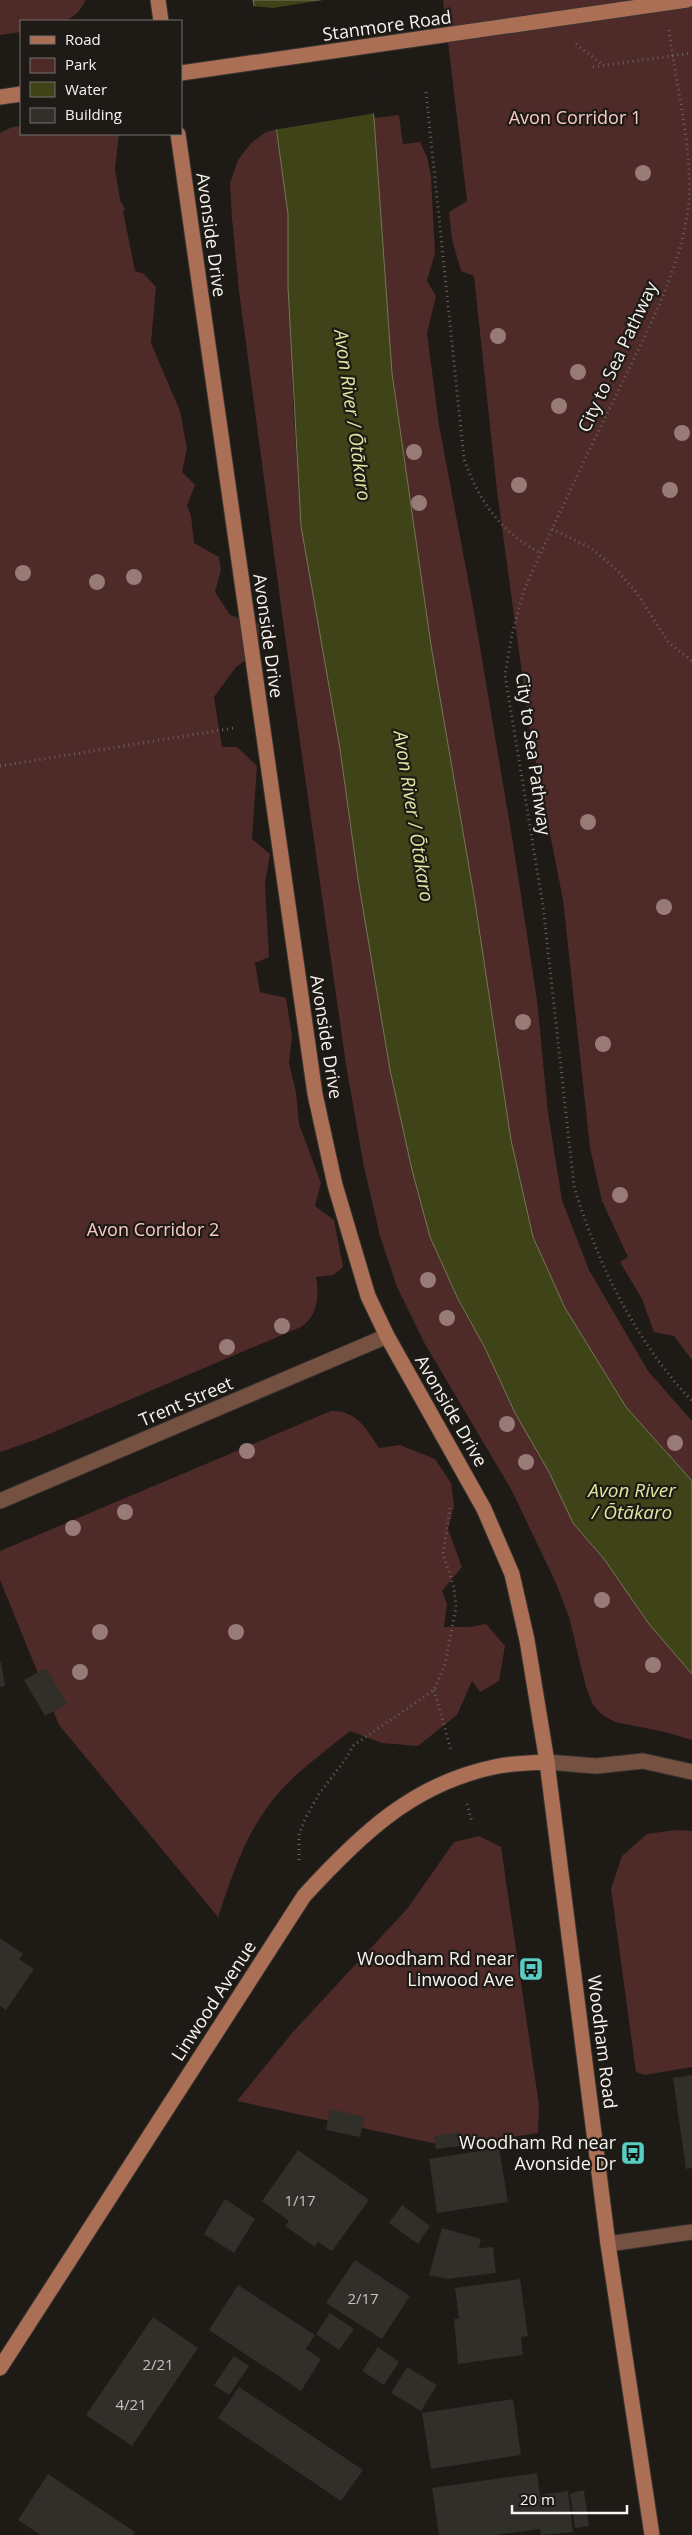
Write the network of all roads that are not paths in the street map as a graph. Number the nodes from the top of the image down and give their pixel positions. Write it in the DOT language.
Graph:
graph roads {
  1 [pos="158,0"];
  2 [pos="686,0"];
  3 [pos="161,20"];
  4 [pos="182,73"];
  5 [pos="20,94"];
  6 [pos="0,97"];
  7 [pos="178,135"];
  8 [pos="387,1336"];
  9 [pos="0,1501"];
  10 [pos="547,1762"];
  11 [pos="692,1772"];
  12 [pos="692,2232"];
  13 [pos="608,2244"];
  14 [pos="0,2368"];
  15 [pos="652,2535"];
  1 -- 3 [label="main road"];
  2 -- 4 [label="main road, Stanmore Road"];
  5 -- 6 [label="main road"];
  7 -- 8 [label="main road, Avonside Drive"];
  8 -- 9 [label="street, Trent Street"];
  8 -- 10 [label="main road, Avonside Drive"];
  10 -- 11 [label="street"];
  10 -- 13 [label="main road, Woodham Road"];
  10 -- 14 [label="main road, Linwood Avenue"];
  12 -- 13 [label="street"];
  13 -- 15 [label="main road, Woodham Road"];
}
